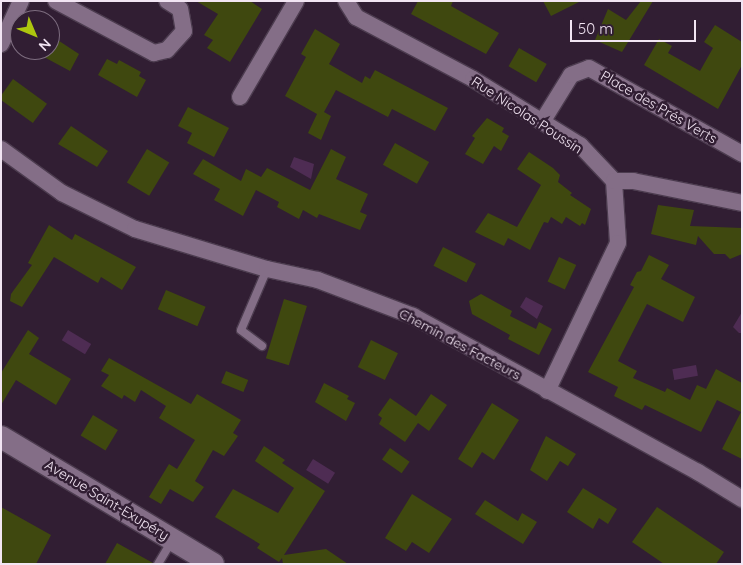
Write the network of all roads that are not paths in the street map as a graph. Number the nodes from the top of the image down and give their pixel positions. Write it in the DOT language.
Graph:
graph roads {
  1 [pos="21,1"];
  2 [pos="56,1"];
  3 [pos="167,1"];
  4 [pos="296,1"];
  5 [pos="346,1"];
  6 [pos="1,44"];
  7 [pos="240,97"];
  8 [pos="542,122"];
  9 [pos="1,149"];
  10 [pos="742,154"];
  11 [pos="614,181"];
  12 [pos="742,203"];
  13 [pos="267,269"];
  14 [pos="262,346"];
  15 [pos="548,391"];
  16 [pos="1,438"];
  17 [pos="742,499"];
  18 [pos="173,539"];
  19 [pos="158,564"];
  20 [pos="213,564"];
  1 -- 6 [label="street"];
  2 -- 3 [label="street"];
  4 -- 7 [label="street"];
  5 -- 8 [label="street, Rue Nicolas Poussin"];
  8 -- 10 [label="street, Place des Prés Verts"];
  8 -- 11 [label="street, Rue Nicolas Poussin"];
  9 -- 13 [label="street, Chemin des Facteurs"];
  11 -- 12 [label="street"];
  11 -- 15 [label="street"];
  13 -- 14 [label="lane"];
  13 -- 15 [label="street, Chemin des Facteurs"];
  15 -- 17 [label="street, Chemin des Facteurs"];
  16 -- 18 [label="main road, Avenue Saint-Exupéry"];
  18 -- 19 [label="lane"];
  18 -- 20 [label="main road, Avenue Saint-Exupéry"];
}
